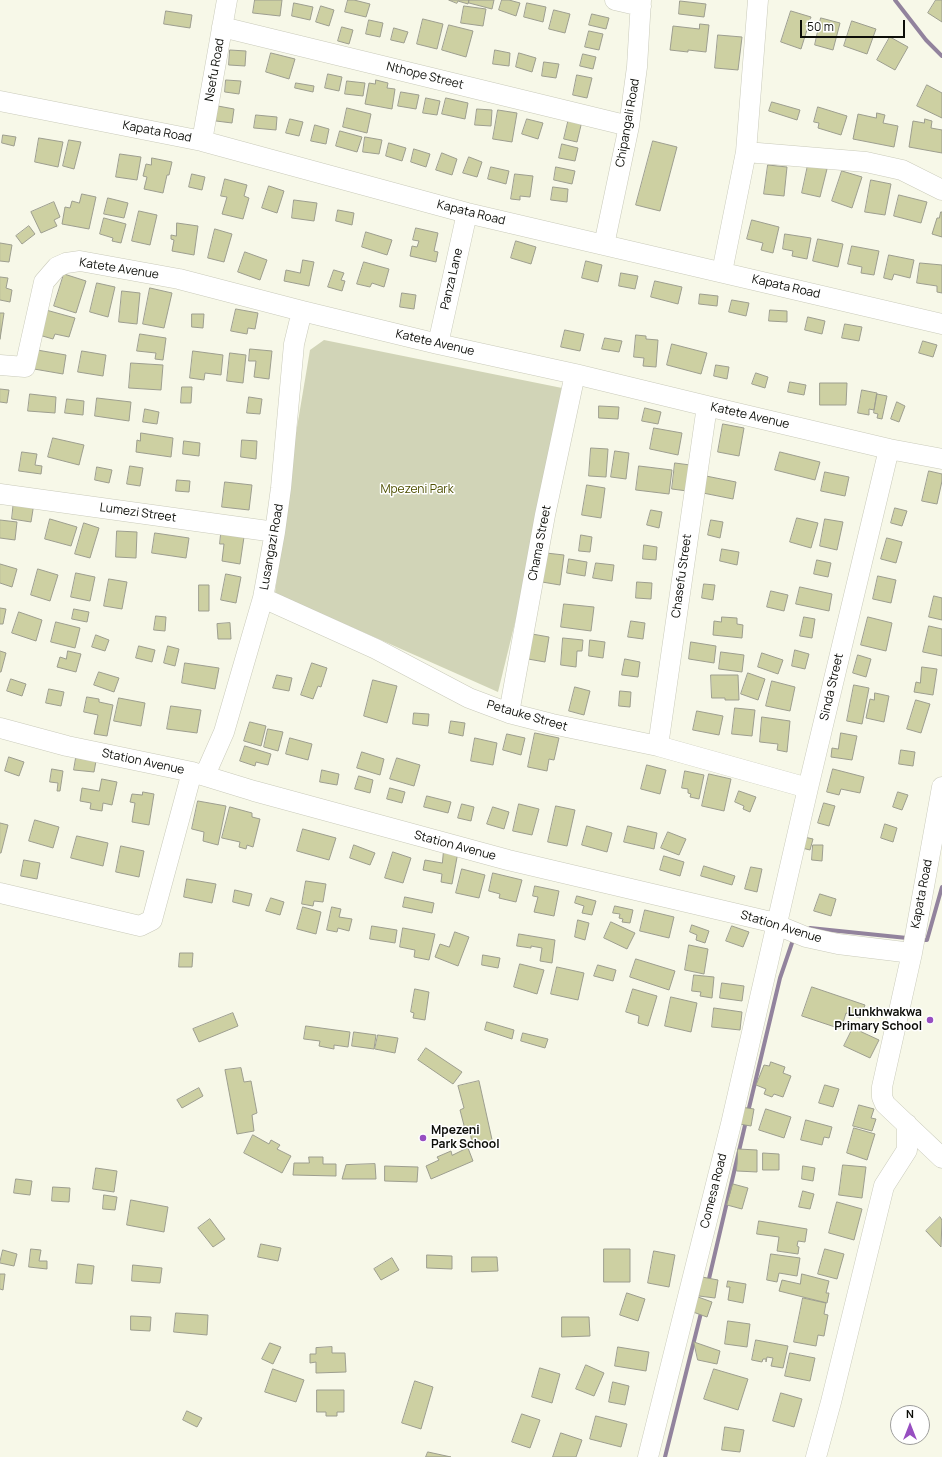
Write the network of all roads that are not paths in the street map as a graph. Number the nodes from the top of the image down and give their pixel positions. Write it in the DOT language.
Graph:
graph roads {
  1 [pos="227,0"];
  2 [pos="616,0"];
  3 [pos="758,0"];
  4 [pos="641,3"];
  5 [pos="222,27"];
  6 [pos="0,101"];
  7 [pos="629,126"];
  8 [pos="202,141"];
  9 [pos="746,152"];
  10 [pos="942,190"];
  11 [pos="467,213"];
  12 [pos="604,245"];
  13 [pos="722,272"];
  14 [pos="302,311"];
  15 [pos="942,324"];
  16 [pos="438,344"];
  17 [pos="0,365"];
  18 [pos="575,374"];
  19 [pos="706,406"];
  20 [pos="890,449"];
  21 [pos="942,459"];
  22 [pos="0,494"];
  23 [pos="275,532"];
  24 [pos="263,598"];
  25 [pos="509,713"];
  26 [pos="0,728"];
  27 [pos="658,746"];
  28 [pos="199,774"];
  29 [pos="942,787"];
  30 [pos="808,788"];
  31 [pos="0,893"];
  32 [pos="777,925"];
  33 [pos="912,953"];
  34 [pos="906,1124"];
  35 [pos="942,1158"];
  36 [pos="648,1457"];
  37 [pos="816,1457"];
  1 -- 5 [label="street, Nsefu Road"];
  2 -- 4 [label="street"];
  3 -- 9 [label="street"];
  4 -- 7 [label="street, Chipangali Road"];
  5 -- 7 [label="street, Nthope Street"];
  5 -- 8 [label="street, Nsefu Road"];
  6 -- 8 [label="street, Kapata Road"];
  7 -- 12 [label="street, Chipangali Road"];
  8 -- 11 [label="street, Kapata Road"];
  9 -- 10 [label="street"];
  9 -- 13 [label="street"];
  11 -- 12 [label="street, Kapata Road"];
  11 -- 16 [label="street, Panza Lane"];
  12 -- 13 [label="street, Kapata Road"];
  13 -- 15 [label="street, Kapata Road"];
  14 -- 16 [label="street, Katete Avenue"];
  14 -- 17 [label="street, Katete Avenue"];
  14 -- 23 [label="street, Lusangazi Road"];
  16 -- 18 [label="street, Katete Avenue"];
  18 -- 19 [label="street, Katete Avenue"];
  18 -- 25 [label="street, Chama Street"];
  19 -- 20 [label="street, Katete Avenue"];
  19 -- 27 [label="street, Chasefu Street"];
  20 -- 21 [label="street, Katete Avenue"];
  20 -- 30 [label="street, Sinda Street"];
  22 -- 23 [label="street, Lumezi Street"];
  23 -- 24 [label="street, Lusangazi Road"];
  24 -- 25 [label="street, Petauke Street"];
  24 -- 28 [label="street, Lusangazi Road"];
  25 -- 27 [label="street, Petauke Street"];
  26 -- 28 [label="street, Station Avenue"];
  27 -- 30 [label="street, Petauke Street"];
  28 -- 31 [label="street, Lusangazi Road"];
  28 -- 32 [label="street, Station Avenue"];
  29 -- 33 [label="street, Kapata Road"];
  30 -- 32 [label="street, Sinda Street"];
  32 -- 33 [label="street, Station Avenue"];
  32 -- 36 [label="street, Comesa Road"];
  33 -- 34 [label="street, Kapata Road"];
  34 -- 35 [label="street, Kapata Road"];
  34 -- 37 [label="street"];
}
